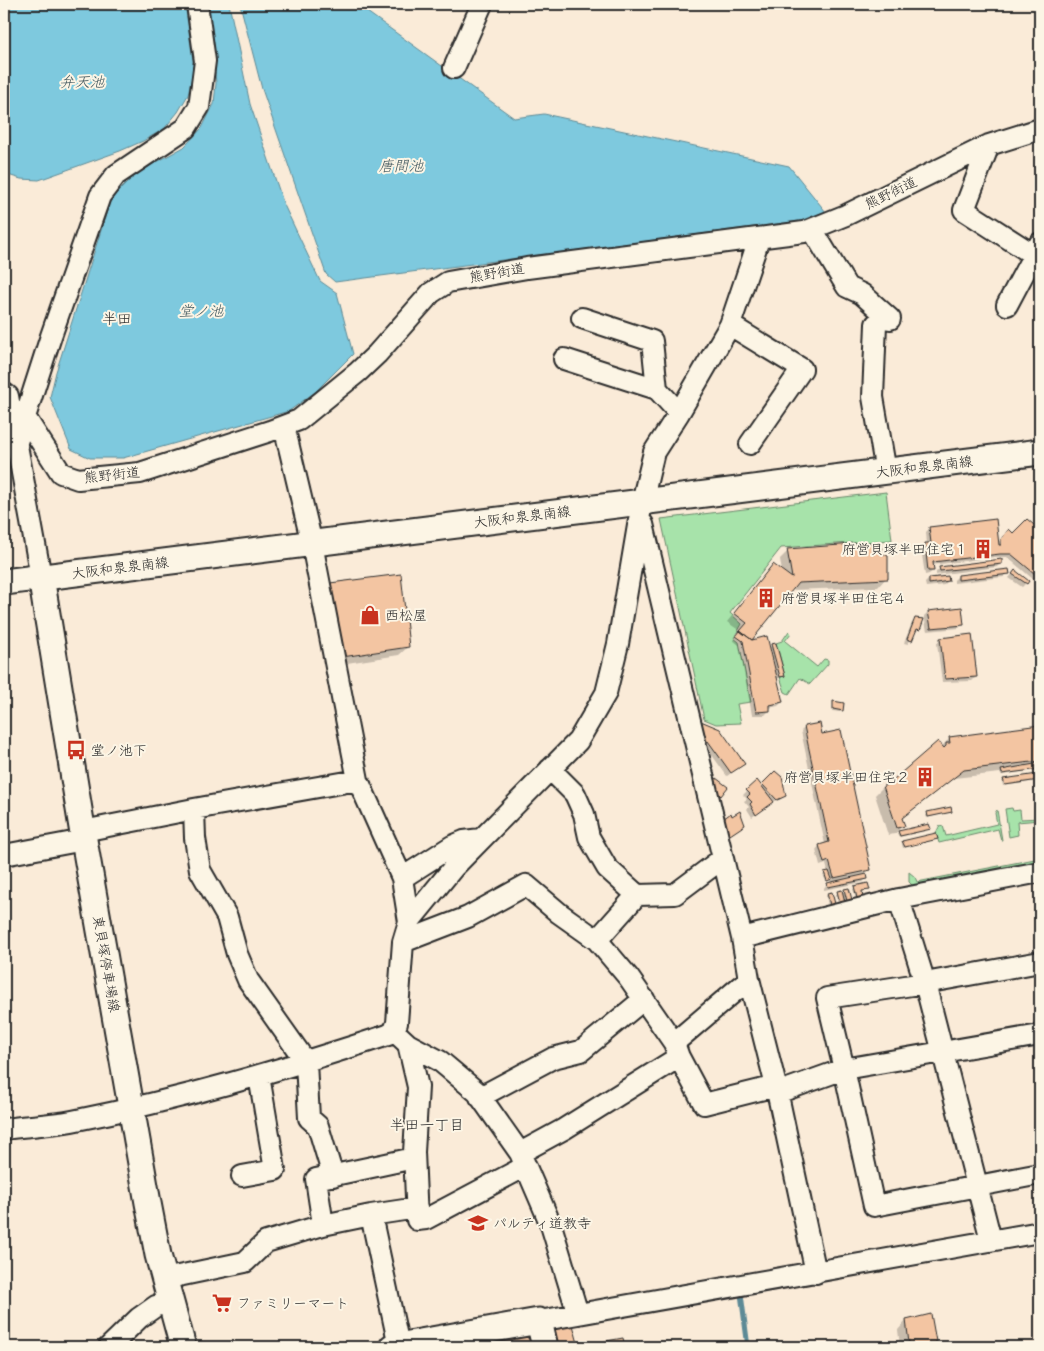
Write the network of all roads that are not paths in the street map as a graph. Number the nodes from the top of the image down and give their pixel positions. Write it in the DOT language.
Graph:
graph roads {
  1 [pos="197,4"];
  2 [pos="482,4"];
  3 [pos="454,68"];
  4 [pos="1040,129"];
  5 [pos="989,145"];
  6 [pos="812,229"];
  7 [pos="759,239"];
  8 [pos="1037,249"];
  9 [pos="1007,306"];
  10 [pos="582,318"];
  11 [pos="730,325"];
  12 [pos="564,359"];
  13 [pos="657,389"];
  14 [pos="4,393"];
  15 [pos="679,414"];
  16 [pos="25,417"];
  17 [pos="284,426"];
  18 [pos="17,442"];
  19 [pos="750,444"];
  20 [pos="1040,452"];
  21 [pos="886,472"];
  22 [pos="641,508"];
  23 [pos="312,544"];
  24 [pos="41,577"];
  25 [pos="4,582"];
  26 [pos="550,769"];
  27 [pos="358,780"];
  28 [pos="194,809"];
  29 [pos="83,836"];
  30 [pos="481,840"];
  31 [pos="4,855"];
  32 [pos="723,858"];
  33 [pos="1040,872"];
  34 [pos="402,878"];
  35 [pos="636,895"];
  36 [pos="899,899"];
  37 [pos="409,922"];
  38 [pos="742,938"];
  39 [pos="597,940"];
  40 [pos="403,942"];
  41 [pos="1040,962"];
  42 [pos="749,979"];
  43 [pos="926,983"];
  44 [pos="644,1000"];
  45 [pos="1040,1035"];
  46 [pos="401,1038"];
  47 [pos="676,1050"];
  48 [pos="944,1052"];
  49 [pos="306,1062"];
  50 [pos="844,1069"];
  51 [pos="259,1076"];
  52 [pos="777,1089"];
  53 [pos="480,1097"];
  54 [pos="132,1108"];
  55 [pos="4,1129"];
  56 [pos="414,1158"];
  57 [pos="523,1160"];
  58 [pos="1040,1174"];
  59 [pos="242,1176"];
  60 [pos="333,1176"];
  61 [pos="978,1186"];
  62 [pos="417,1208"];
  63 [pos="371,1215"];
  64 [pos="323,1225"];
  65 [pos="1040,1232"];
  66 [pos="991,1240"];
  67 [pos="816,1273"];
  68 [pos="168,1290"];
  69 [pos="578,1314"];
  70 [pos="539,1321"];
  71 [pos="109,1347"];
  72 [pos="183,1347"];
  73 [pos="396,1347"];
  74 [pos="545,1347"];
  1 -- 16 [label="street"];
  2 -- 3 [label="street"];
  4 -- 5 [label="street, 熊野街道"];
  5 -- 6 [label="street, 熊野街道"];
  5 -- 8 [label="street"];
  6 -- 7 [label="street, 熊野街道"];
  6 -- 21 [label="street"];
  7 -- 11 [label="street"];
  7 -- 17 [label="street, 熊野街道"];
  8 -- 9 [label="street"];
  10 -- 13 [label="street"];
  11 -- 15 [label="street"];
  11 -- 19 [label="street"];
  12 -- 13 [label="street"];
  13 -- 15 [label="street"];
  14 -- 18 [label="street"];
  15 -- 22 [label="street"];
  16 -- 17 [label="street, 熊野街道"];
  16 -- 18 [label="street"];
  17 -- 23 [label="street"];
  18 -- 24 [label="street"];
  20 -- 21 [label="main road, 大阪和泉泉南線"];
  21 -- 22 [label="main road, 大阪和泉泉南線"];
  22 -- 23 [label="main road, 大阪和泉泉南線"];
  22 -- 26 [label="street"];
  22 -- 32 [label="street"];
  23 -- 24 [label="main road, 大阪和泉泉南線"];
  23 -- 27 [label="street"];
  24 -- 25 [label="main road, 大阪和泉泉南線"];
  24 -- 29 [label="main road, 東貝塚停車場線"];
  26 -- 30 [label="street"];
  26 -- 35 [label="street"];
  27 -- 28 [label="street"];
  27 -- 34 [label="street"];
  28 -- 29 [label="street"];
  28 -- 49 [label="street"];
  29 -- 31 [label="street"];
  29 -- 54 [label="main road, 東貝塚停車場線"];
  30 -- 34 [label="street"];
  30 -- 37 [label="street"];
  32 -- 35 [label="street"];
  32 -- 38 [label="street"];
  33 -- 36 [label="street"];
  34 -- 37 [label="street"];
  35 -- 39 [label="street"];
  36 -- 38 [label="street"];
  36 -- 43 [label="street"];
  37 -- 40 [label="street"];
  38 -- 42 [label="street"];
  39 -- 40 [label="street"];
  39 -- 44 [label="street"];
  40 -- 46 [label="street"];
  41 -- 43 [label="street"];
  42 -- 47 [label="street"];
  42 -- 52 [label="street"];
  43 -- 48 [label="street"];
  43 -- 50 [label="street"];
  44 -- 47 [label="street"];
  44 -- 53 [label="street"];
  45 -- 48 [label="street"];
  46 -- 49 [label="street"];
  46 -- 53 [label="street"];
  46 -- 56 [label="street"];
  47 -- 52 [label="street"];
  47 -- 57 [label="street"];
  48 -- 50 [label="street"];
  48 -- 61 [label="street"];
  49 -- 51 [label="street"];
  49 -- 60 [label="street"];
  50 -- 52 [label="street"];
  50 -- 61 [label="street"];
  51 -- 54 [label="street"];
  51 -- 59 [label="street"];
  52 -- 67 [label="street"];
  53 -- 57 [label="street"];
  54 -- 55 [label="street"];
  54 -- 68 [label="main road, 東貝塚停車場線"];
  56 -- 60 [label="street"];
  56 -- 62 [label="street"];
  57 -- 62 [label="street"];
  57 -- 69 [label="street"];
  58 -- 61 [label="street"];
  60 -- 64 [label="street"];
  61 -- 66 [label="street"];
  62 -- 63 [label="street"];
  63 -- 64 [label="street"];
  63 -- 73 [label="street"];
  64 -- 68 [label="street"];
  65 -- 66 [label="street"];
  66 -- 67 [label="street"];
  67 -- 69 [label="street"];
  68 -- 71 [label="street"];
  68 -- 72 [label="main road, 東貝塚停車場線"];
  69 -- 70 [label="street"];
  70 -- 73 [label="main road"];
  70 -- 74 [label="main road"];
}
